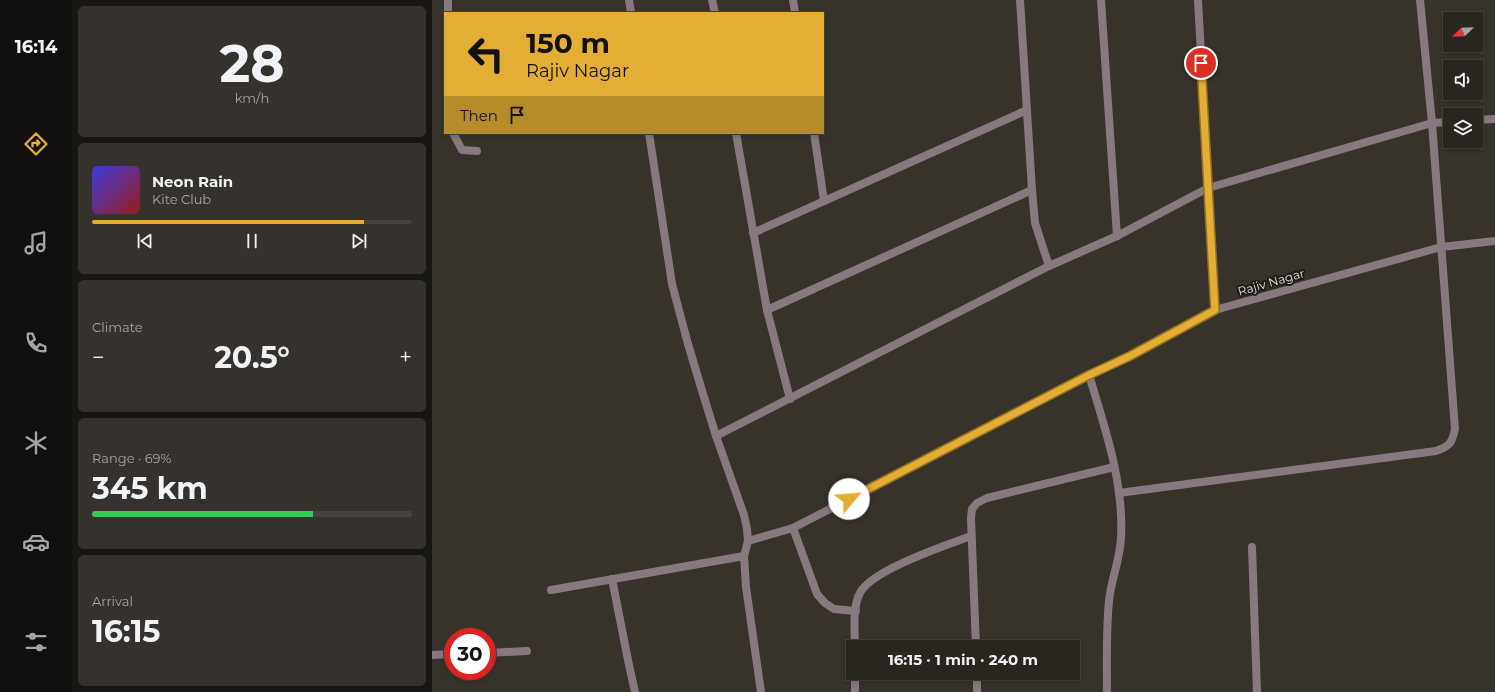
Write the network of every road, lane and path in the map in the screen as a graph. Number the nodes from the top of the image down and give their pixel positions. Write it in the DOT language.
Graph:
graph roads {
  1 [pos="448,0"];
  2 [pos="629,0"];
  3 [pos="712,0"];
  4 [pos="793,0"];
  5 [pos="1020,0"];
  6 [pos="1101,0"];
  7 [pos="1198,0"];
  8 [pos="1420,0"];
  9 [pos="448,12"];
  10 [pos="631,12"];
  11 [pos="715,12"];
  12 [pos="795,12"];
  13 [pos="1027,110"];
  14 [pos="1495,118"];
  15 [pos="1483,119"];
  16 [pos="1443,122"];
  17 [pos="1432,123"];
  18 [pos="454,134"];
  19 [pos="649,134"];
  20 [pos="736,134"];
  21 [pos="814,134"];
  22 [pos="477,152"];
  23 [pos="1208,188"];
  24 [pos="1032,190"];
  25 [pos="824,201"];
  26 [pos="753,233"];
  27 [pos="1117,236"];
  28 [pos="1495,241"];
  29 [pos="1440,247"];
  30 [pos="1049,266"];
  31 [pos="767,310"];
  32 [pos="1215,310"];
  33 [pos="1089,375"];
  34 [pos="790,399"];
  35 [pos="716,436"];
  36 [pos="1114,467"];
  37 [pos="1119,493"];
  38 [pos="793,528"];
  39 [pos="971,536"];
  40 [pos="748,541"];
  41 [pos="1252,547"];
  42 [pos="744,556"];
  43 [pos="612,579"];
  44 [pos="551,590"];
  45 [pos="856,611"];
  46 [pos="855,640"];
  47 [pos="976,640"];
  48 [pos="527,651"];
  49 [pos="496,653"];
  50 [pos="444,655"];
  51 [pos="432,656"];
  52 [pos="855,680"];
  53 [pos="977,680"];
  54 [pos="635,692"];
  55 [pos="761,692"];
  56 [pos="855,692"];
  57 [pos="978,692"];
  58 [pos="1107,692"];
  59 [pos="1257,692"];
  1 -- 9 [label="street"];
  2 -- 10 [label="street"];
  3 -- 11 [label="street"];
  4 -- 12 [label="street"];
  5 -- 13 [label="street"];
  6 -- 27 [label="street"];
  7 -- 23 [label="street"];
  8 -- 17 [label="street"];
  13 -- 24 [label="street"];
  13 -- 25 [label="street"];
  14 -- 15 [label="street"];
  16 -- 17 [label="street"];
  17 -- 23 [label="street"];
  17 -- 29 [label="street"];
  18 -- 22 [label="street"];
  19 -- 35 [label="street"];
  20 -- 26 [label="street"];
  21 -- 25 [label="street"];
  23 -- 27 [label="street"];
  23 -- 32 [label="street"];
  24 -- 30 [label="street"];
  24 -- 31 [label="street"];
  25 -- 26 [label="street"];
  26 -- 31 [label="street"];
  27 -- 30 [label="street"];
  28 -- 29 [label="street, Rajiv Nagar"];
  29 -- 32 [label="street, Rajiv Nagar"];
  29 -- 37 [label="street"];
  30 -- 34 [label="street"];
  31 -- 34 [label="street"];
  32 -- 33 [label="street, Rajiv Nagar"];
  33 -- 36 [label="street"];
  33 -- 38 [label="street, Rajiv Nagar"];
  34 -- 35 [label="street"];
  35 -- 40 [label="street"];
  36 -- 37 [label="street"];
  36 -- 39 [label="street"];
  37 -- 58 [label="street"];
  38 -- 40 [label="street, Rajiv Nagar"];
  38 -- 45 [label="street"];
  39 -- 45 [label="street"];
  39 -- 47 [label="street"];
  40 -- 42 [label="street"];
  41 -- 59 [label="street"];
  42 -- 43 [label="street"];
  42 -- 55 [label="street"];
  43 -- 44 [label="street"];
  43 -- 54 [label="street"];
  45 -- 46 [label="street"];
  48 -- 49 [label="street"];
  50 -- 51 [label="street"];
  52 -- 56 [label="street"];
  53 -- 57 [label="street"];
}
